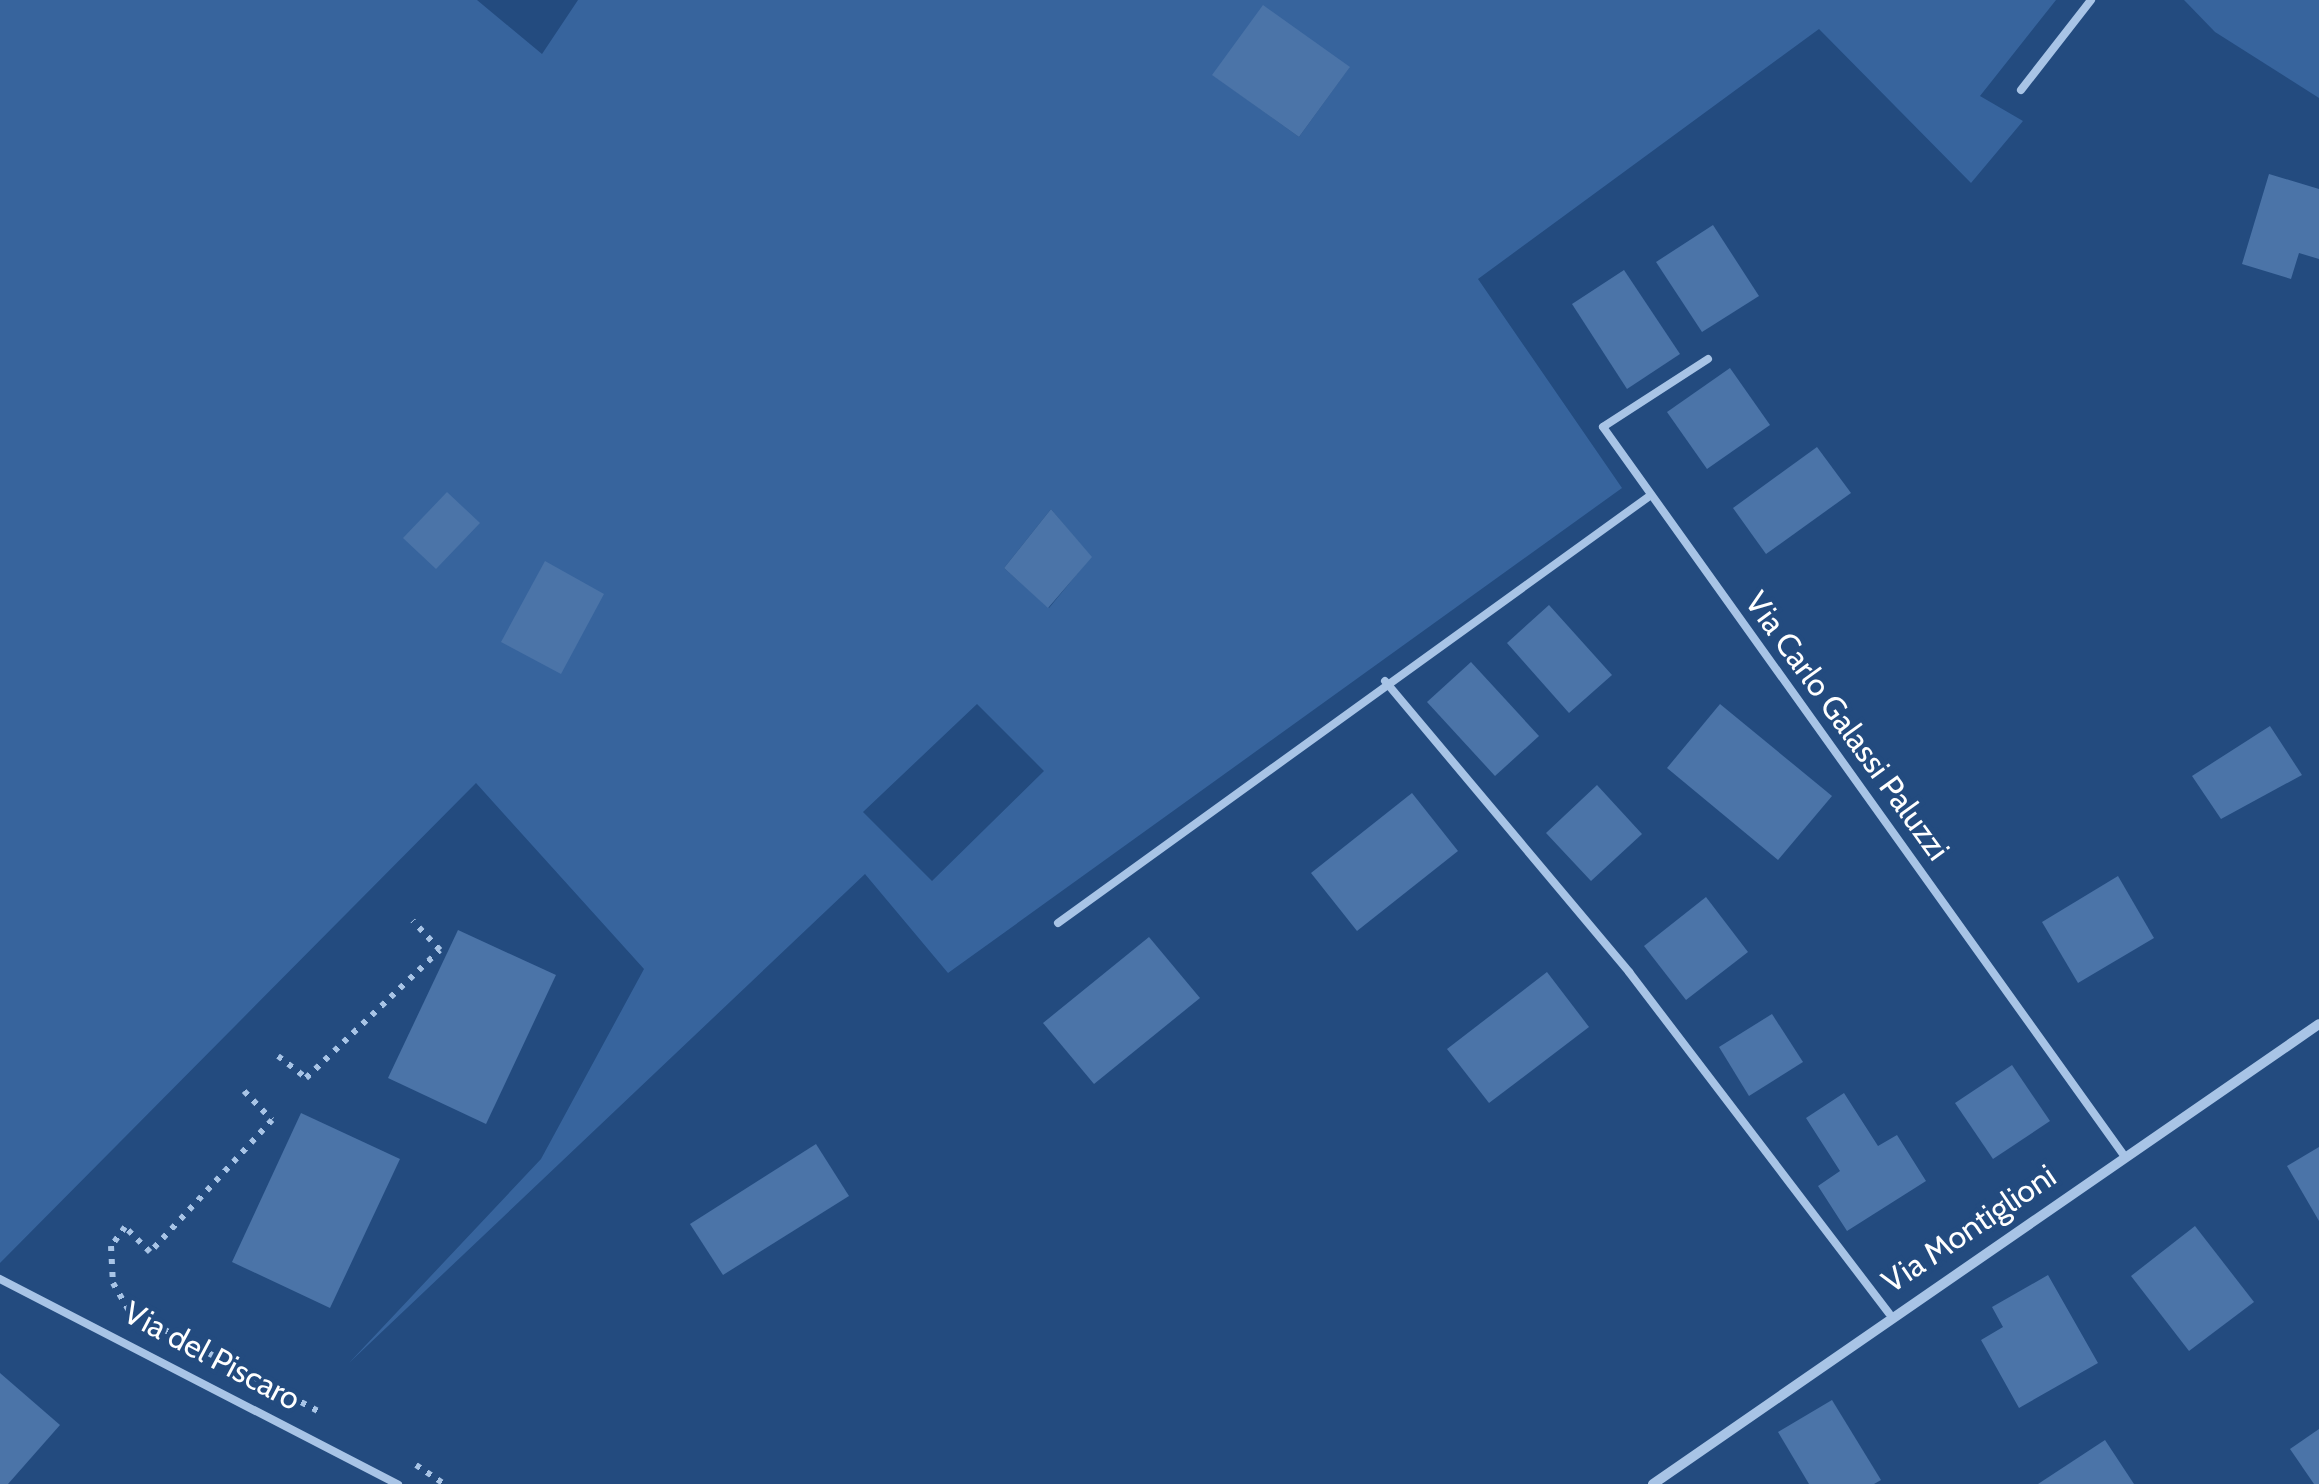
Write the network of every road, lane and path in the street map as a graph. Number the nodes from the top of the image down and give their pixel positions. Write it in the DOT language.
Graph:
graph roads {
  1 [pos="2090,0"];
  2 [pos="2021,90"];
  3 [pos="1708,359"];
  4 [pos="1651,495"];
  5 [pos="1385,681"];
  6 [pos="413,921"];
  7 [pos="1058,923"];
  8 [pos="2319,1024"];
  9 [pos="278,1056"];
  10 [pos="244,1091"];
  11 [pos="2124,1154"];
  12 [pos="0,1279"];
  13 [pos="1889,1314"];
  14 [pos="329,1416"];
  15 [pos="412,1462"];
  16 [pos="398,1484"];
  17 [pos="444,1484"];
  18 [pos="1653,1484"];
  1 -- 2 [label="lane"];
  3 -- 4 [label="lane, Via Carlo Galassi Paluzzi"];
  4 -- 5 [label="lane"];
  4 -- 11 [label="lane, Via Carlo Galassi Paluzzi"];
  5 -- 7 [label="lane"];
  5 -- 13 [label="lane"];
  6 -- 9 [label="path"];
  8 -- 11 [label="street, Via Montiglioni"];
  10 -- 14 [label="path"];
  11 -- 13 [label="street, Via Montiglioni"];
  12 -- 16 [label="lane, Via del Piscaro"];
  13 -- 18 [label="street, Via Montiglioni"];
  15 -- 17 [label="path"];
}
